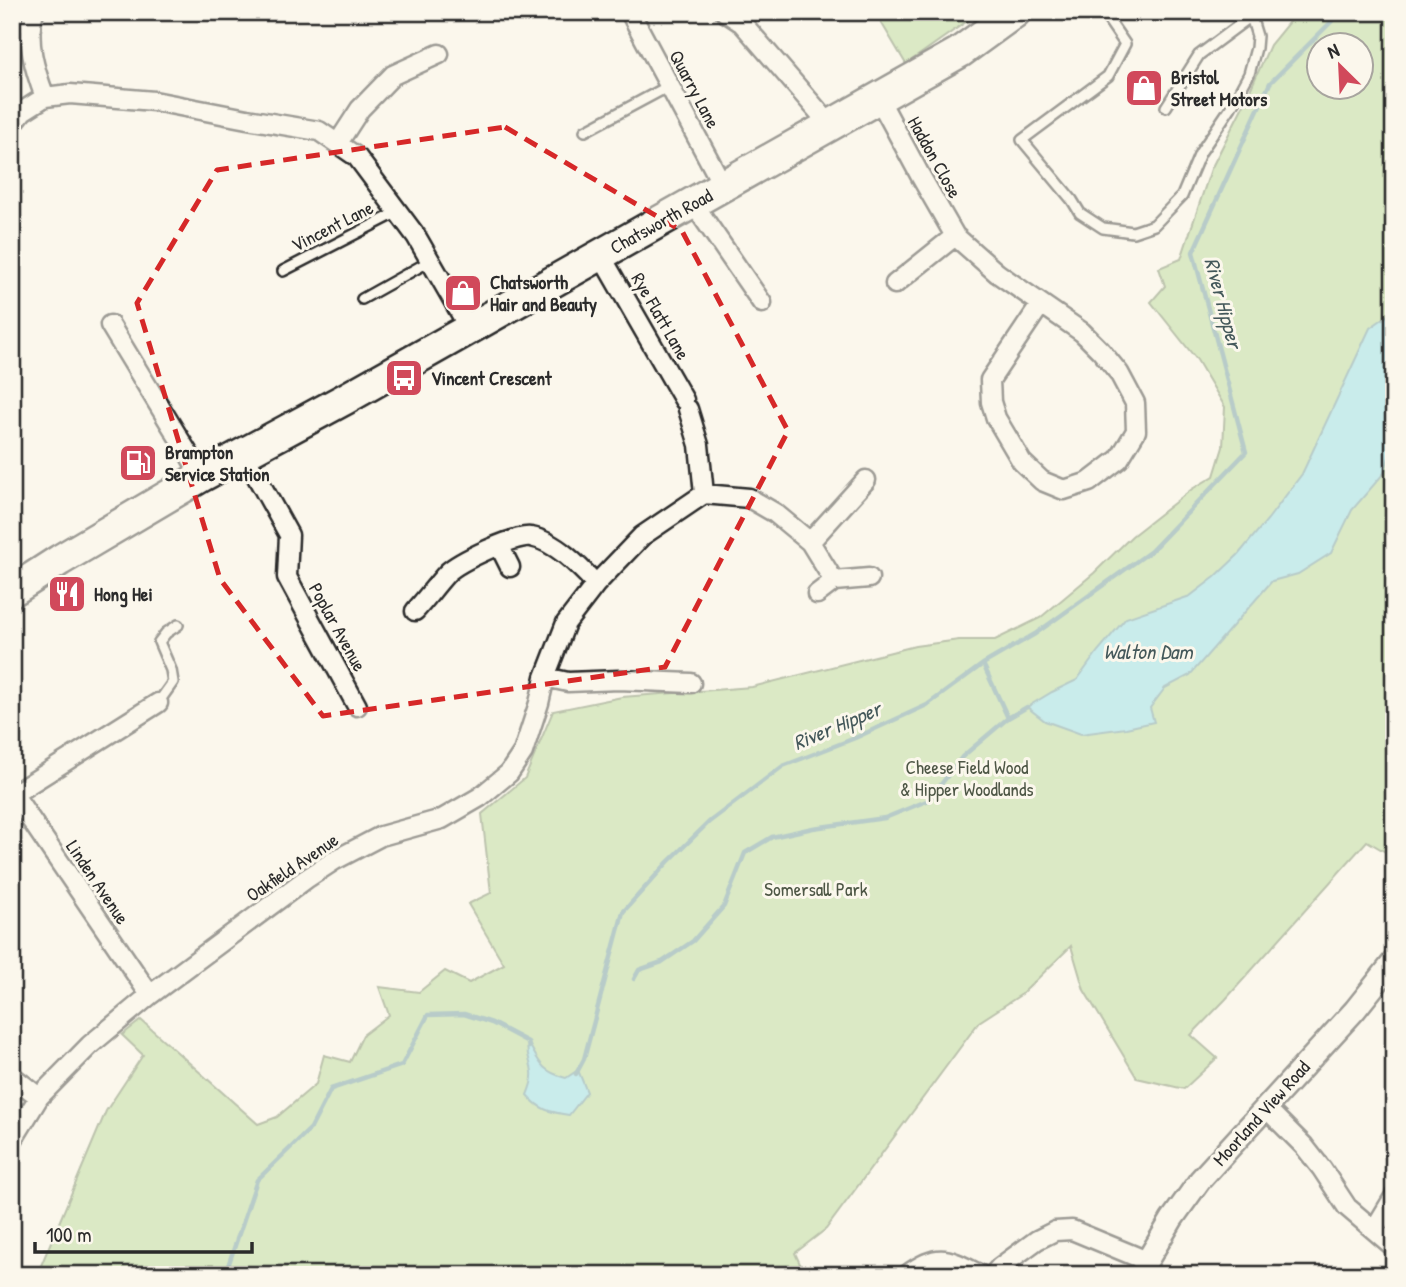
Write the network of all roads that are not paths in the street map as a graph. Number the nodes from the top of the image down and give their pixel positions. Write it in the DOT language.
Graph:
graph roads {
  1 [pos="630,12"];
  2 [pos="725,12"];
  3 [pos="1014,12"];
  4 [pos="1103,12"];
  5 [pos="1249,15"];
  6 [pos="25,22"];
  7 [pos="439,54"];
  8 [pos="669,86"];
  9 [pos="45,97"];
  10 [pos="879,99"];
  11 [pos="1166,107"];
  12 [pos="12,125"];
  13 [pos="831,127"];
  14 [pos="585,131"];
  15 [pos="338,143"];
  16 [pos="723,186"];
  17 [pos="693,203"];
  18 [pos="398,212"];
  19 [pos="955,236"];
  20 [pos="600,254"];
  21 [pos="430,261"];
  22 [pos="283,271"];
  23 [pos="895,284"];
  24 [pos="362,299"];
  25 [pos="762,303"];
  26 [pos="1041,304"];
  27 [pos="110,324"];
  28 [pos="469,328"];
  29 [pos="244,454"];
  30 [pos="202,476"];
  31 [pos="866,480"];
  32 [pos="704,494"];
  33 [pos="810,542"];
  34 [pos="499,545"];
  35 [pos="510,567"];
  36 [pos="869,578"];
  37 [pos="834,581"];
  38 [pos="596,584"];
  39 [pos="12,591"];
  40 [pos="817,594"];
  41 [pos="415,611"];
  42 [pos="177,625"];
  43 [pos="545,677"];
  44 [pos="691,683"];
  45 [pos="158,703"];
  46 [pos="357,706"];
  47 [pos="13,794"];
  48 [pos="1394,961"];
  49 [pos="150,995"];
  50 [pos="12,1076"];
  51 [pos="39,1097"];
  52 [pos="1265,1107"];
  53 [pos="12,1141"];
  54 [pos="1394,1197"];
  55 [pos="1374,1230"];
  56 [pos="1394,1247"];
  57 [pos="1144,1268"];
  58 [pos="907,1275"];
  59 [pos="981,1275"];
  60 [pos="993,1275"];
  1 -- 8 [label="street, Quarry Lane"];
  2 -- 13 [label="street"];
  3 -- 10 [label="highway, Chatsworth Road"];
  4 -- 5 [label="lane"];
  5 -- 11 [label="lane"];
  6 -- 9 [label="street"];
  7 -- 15 [label="street"];
  8 -- 14 [label="lane"];
  8 -- 16 [label="street, Quarry Lane"];
  9 -- 12 [label="street"];
  9 -- 15 [label="street"];
  10 -- 13 [label="highway, Chatsworth Road"];
  10 -- 19 [label="street, Haddon Close"];
  13 -- 16 [label="highway, Chatsworth Road"];
  15 -- 18 [label="street"];
  16 -- 17 [label="highway, Chatsworth Road"];
  17 -- 20 [label="highway, Chatsworth Road"];
  17 -- 25 [label="street"];
  18 -- 21 [label="street"];
  18 -- 22 [label="lane, Vincent Lane"];
  19 -- 23 [label="street"];
  19 -- 26 [label="street, Haddon Close"];
  20 -- 28 [label="highway, Chatsworth Road"];
  20 -- 32 [label="street, Rye Flatt Lane"];
  21 -- 24 [label="lane"];
  21 -- 28 [label="street"];
  26 -- 26 [label="street, Haddon Close"];
  27 -- 30 [label="street"];
  28 -- 29 [label="highway, Chatsworth Road"];
  29 -- 30 [label="highway, Chatsworth Road"];
  29 -- 46 [label="street, Poplar Avenue"];
  30 -- 39 [label="highway, Chatsworth Road"];
  31 -- 33 [label="street"];
  32 -- 33 [label="street"];
  32 -- 38 [label="street, Oakfield Avenue"];
  33 -- 37 [label="street"];
  34 -- 35 [label="street"];
  34 -- 38 [label="street"];
  34 -- 41 [label="street"];
  36 -- 37 [label="street"];
  37 -- 40 [label="street"];
  38 -- 43 [label="street, Oakfield Avenue"];
  42 -- 45 [label="lane"];
  43 -- 44 [label="street"];
  43 -- 49 [label="street, Oakfield Avenue"];
  45 -- 47 [label="street"];
  47 -- 49 [label="street, Linden Avenue"];
  48 -- 52 [label="street, Moorland View Road"];
  49 -- 51 [label="street, Oakfield Avenue"];
  50 -- 51 [label="street"];
  51 -- 53 [label="street, Oakfield Avenue"];
  52 -- 55 [label="street"];
  52 -- 57 [label="street, Moorland View Road"];
  54 -- 55 [label="street"];
  55 -- 56 [label="street"];
  57 -- 60 [label="street"];
  58 -- 59 [label="street"];
}
